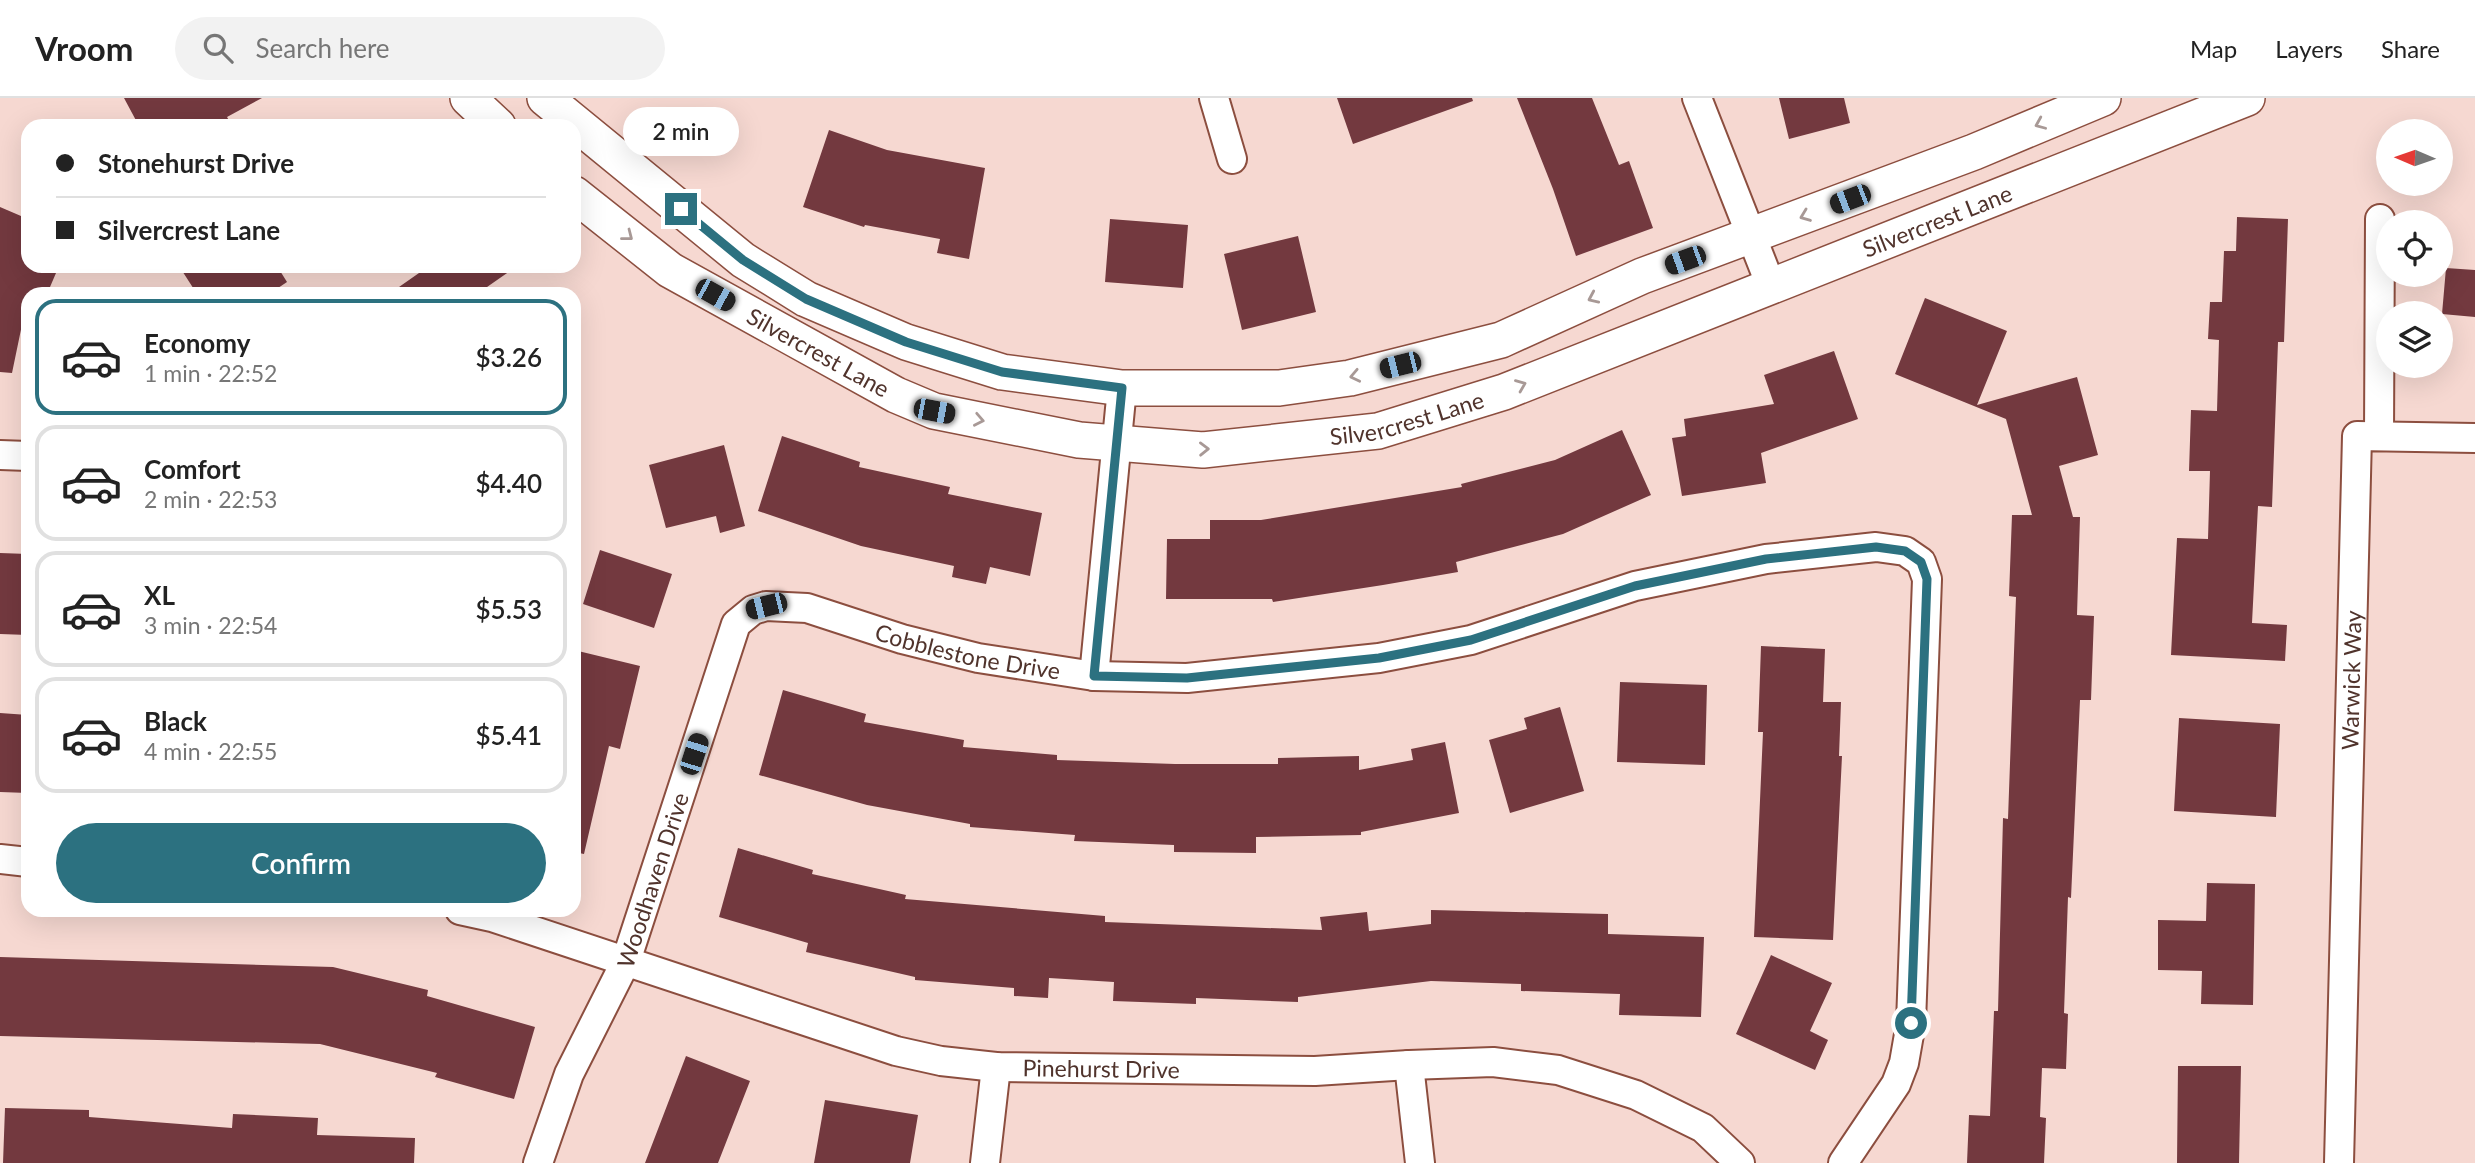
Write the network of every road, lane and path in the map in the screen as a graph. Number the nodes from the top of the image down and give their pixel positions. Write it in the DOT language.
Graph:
graph roads {
  1 [pos="468,98"];
  2 [pos="545,98"];
  3 [pos="1214,98"];
  4 [pos="1697,98"];
  5 [pos="2103,98"];
  6 [pos="2247,98"];
  7 [pos="490,119"];
  8 [pos="571,119"];
  9 [pos="581,127"];
  10 [pos="1232,159"];
  11 [pos="581,200"];
  12 [pos="1751,236"];
  13 [pos="1771,286"];
  14 [pos="2380,287"];
  15 [pos="1122,388"];
  16 [pos="2379,436"];
  17 [pos="2475,438"];
  18 [pos="1117,443"];
  19 [pos="0,455"];
  20 [pos="21,456"];
  21 [pos="766,606"];
  22 [pos="1094,676"];
  23 [pos="0,859"];
  24 [pos="21,861"];
  25 [pos="492,917"];
  26 [pos="626,961"];
  27 [pos="1409,1065"];
  28 [pos="996,1067"];
  29 [pos="538,1163"];
  30 [pos="985,1163"];
  31 [pos="1420,1163"];
  32 [pos="1740,1163"];
  33 [pos="1843,1163"];
  34 [pos="2339,1163"];
  1 -- 7 [label="street"];
  2 -- 8 [label="street, Silvercrest Lane"];
  3 -- 10 [label="street"];
  4 -- 12 [label="street"];
  5 -- 12 [label="street, Silvercrest Lane, one-way"];
  6 -- 13 [label="street, Silvercrest Lane"];
  9 -- 15 [label="street, Silvercrest Lane"];
  11 -- 18 [label="street, Silvercrest Lane, one-way"];
  12 -- 13 [label="street"];
  12 -- 15 [label="street, Silvercrest Lane, one-way"];
  18 -- 13 [label="street, Silvercrest Lane, one-way"];
  14 -- 16 [label="street"];
  15 -- 18 [label="street"];
  16 -- 17 [label="street"];
  16 -- 34 [label="street, Warwick Way"];
  18 -- 22 [label="street"];
  19 -- 20 [label="street"];
  21 -- 22 [label="street, Cobblestone Drive"];
  21 -- 26 [label="street, Woodhaven Drive"];
  22 -- 33 [label="street, Cobblestone Drive"];
  23 -- 24 [label="street"];
  25 -- 26 [label="street, Pinehurst Drive"];
  26 -- 28 [label="street, Pinehurst Drive"];
  26 -- 29 [label="street, Woodhaven Drive"];
  27 -- 28 [label="street, Pinehurst Drive"];
  27 -- 31 [label="street"];
  27 -- 32 [label="street, Pinehurst Drive"];
  28 -- 30 [label="street"];
}
